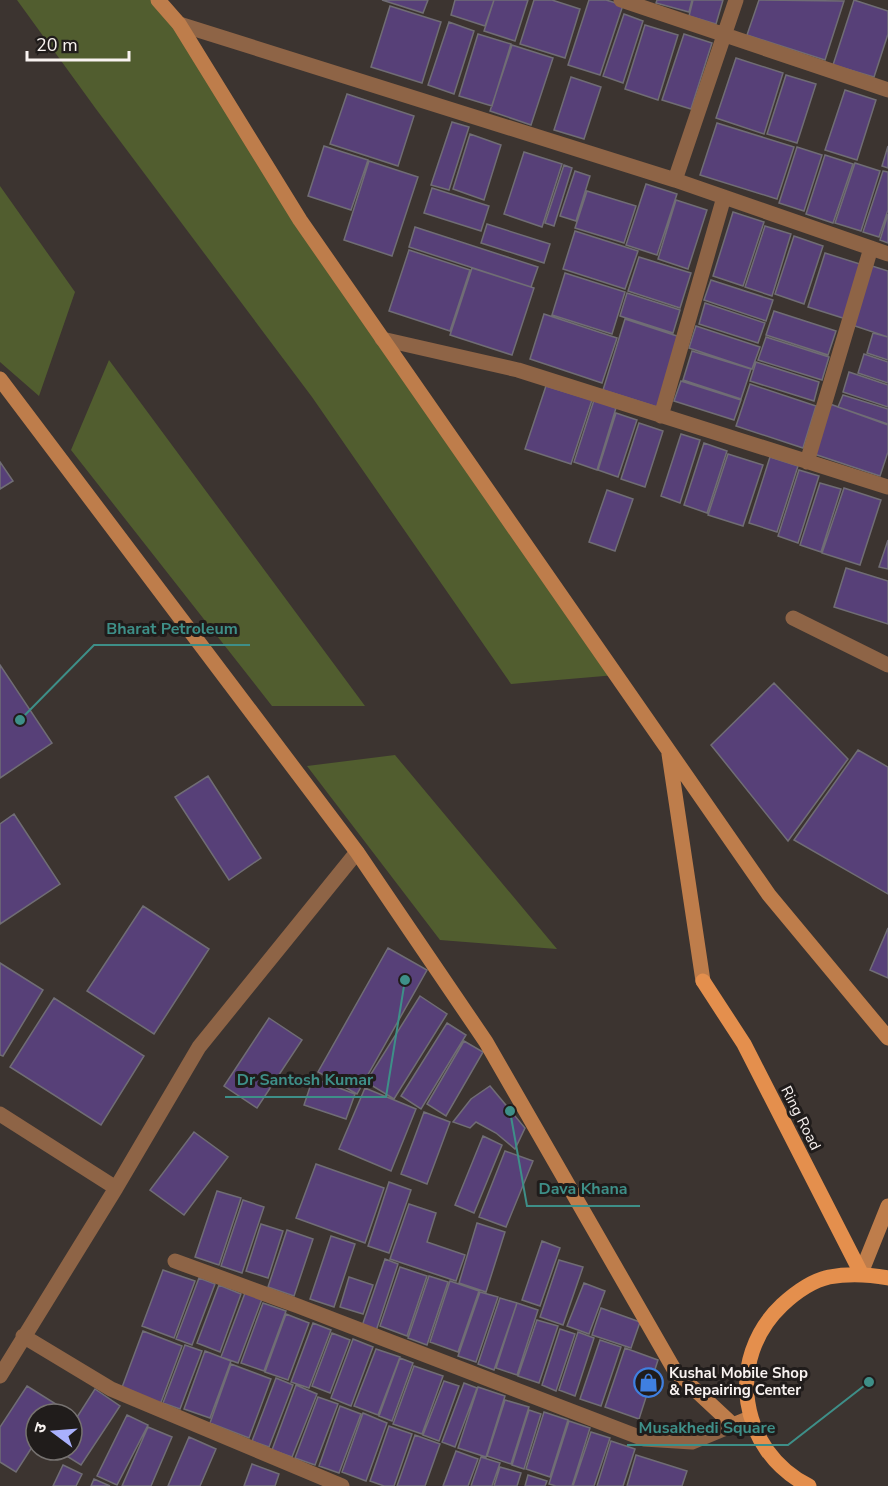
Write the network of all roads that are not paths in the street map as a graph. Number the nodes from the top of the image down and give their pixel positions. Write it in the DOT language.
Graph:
graph roads {
  1 [pos="158,0"];
  2 [pos="621,0"];
  3 [pos="736,0"];
  4 [pos="179,24"];
  5 [pos="724,33"];
  6 [pos="888,90"];
  7 [pos="675,180"];
  8 [pos="724,197"];
  9 [pos="871,248"];
  10 [pos="888,254"];
  11 [pos="382,339"];
  12 [pos="0,379"];
  13 [pos="661,416"];
  14 [pos="807,462"];
  15 [pos="888,487"];
  16 [pos="793,618"];
  17 [pos="888,665"];
  18 [pos="669,751"];
  19 [pos="357,852"];
  20 [pos="703,981"];
  21 [pos="888,1038"];
  22 [pos="0,1114"];
  23 [pos="116,1188"];
  24 [pos="888,1206"];
  25 [pos="175,1261"];
  26 [pos="861,1273"];
  27 [pos="888,1278"];
  28 [pos="23,1336"];
  29 [pos="0,1376"];
  30 [pos="750,1418"];
  31 [pos="733,1425"];
  32 [pos="789,1482"];
  33 [pos="342,1486"];
  34 [pos="809,1486"];
  1 -- 4 [label="street"];
  2 -- 5 [label="street"];
  3 -- 5 [label="street"];
  4 -- 7 [label="street"];
  4 -- 11 [label="street"];
  5 -- 6 [label="street"];
  5 -- 7 [label="street"];
  7 -- 8 [label="street"];
  8 -- 9 [label="street"];
  8 -- 13 [label="street"];
  9 -- 10 [label="street"];
  9 -- 14 [label="street"];
  11 -- 13 [label="street"];
  11 -- 18 [label="street"];
  12 -- 19 [label="street"];
  13 -- 14 [label="street"];
  14 -- 15 [label="street"];
  16 -- 17 [label="street"];
  18 -- 20 [label="street"];
  18 -- 21 [label="street"];
  19 -- 23 [label="street"];
  19 -- 31 [label="street"];
  20 -- 26 [label="main road, Ring Road"];
  22 -- 23 [label="street"];
  23 -- 28 [label="street"];
  24 -- 26 [label="street"];
  25 -- 31 [label="street"];
  26 -- 27 [label="main road"];
  26 -- 30 [label="main road"];
  28 -- 29 [label="street"];
  28 -- 33 [label="street"];
  30 -- 31 [label="street"];
  30 -- 32 [label="main road"];
  32 -- 34 [label="main road"];
}
